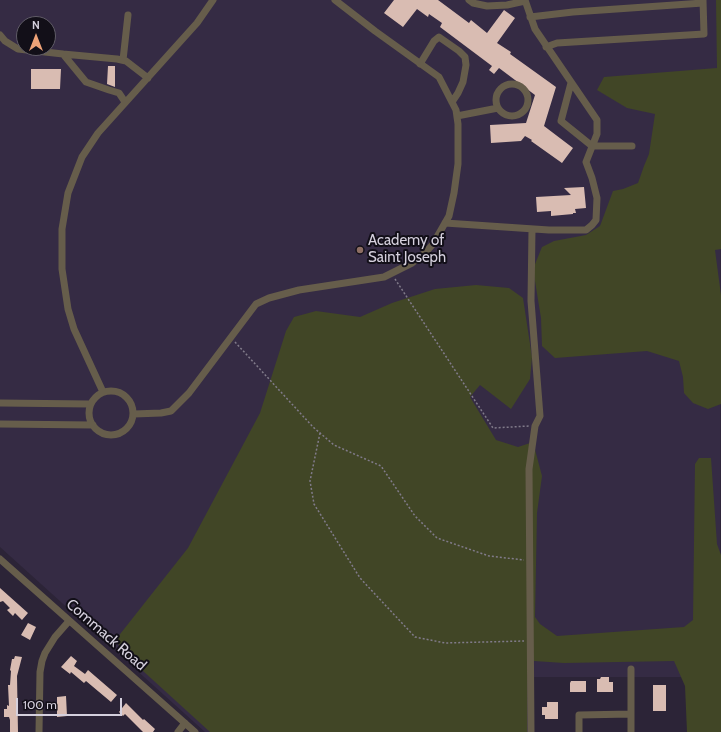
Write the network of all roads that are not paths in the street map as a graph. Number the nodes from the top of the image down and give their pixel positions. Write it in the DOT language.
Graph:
graph roads {
  1 [pos="213,0"];
  2 [pos="335,0"];
  3 [pos="470,0"];
  4 [pos="525,0"];
  5 [pos="703,2"];
  6 [pos="128,15"];
  7 [pos="530,17"];
  8 [pos="0,35"];
  9 [pos="546,47"];
  10 [pos="63,54"];
  11 [pos="123,60"];
  12 [pos="420,64"];
  13 [pos="148,78"];
  14 [pos="571,83"];
  15 [pos="125,102"];
  16 [pos="452,102"];
  17 [pos="498,108"];
  18 [pos="457,116"];
  19 [pos="592,146"];
  20 [pos="632,146"];
  21 [pos="445,223"];
  22 [pos="532,229"];
  23 [pos="103,392"];
  24 [pos="0,403"];
  25 [pos="90,404"];
  26 [pos="134,414"];
  27 [pos="0,424"];
  28 [pos="93,426"];
  29 [pos="0,559"];
  30 [pos="70,621"];
  31 [pos="631,669"];
  32 [pos="631,714"];
  33 [pos="185,723"];
  34 [pos="39,732"];
  35 [pos="178,732"];
  36 [pos="195,732"];
  37 [pos="531,732"];
  38 [pos="579,732"];
  39 [pos="631,732"];
  1 -- 13 [label="street"];
  2 -- 12 [label="street"];
  3 -- 4 [label="street"];
  4 -- 7 [label="street"];
  5 -- 7 [label="street"];
  5 -- 9 [label="street"];
  6 -- 11 [label="street"];
  7 -- 9 [label="street"];
  8 -- 10 [label="street"];
  9 -- 14 [label="street"];
  10 -- 11 [label="street"];
  10 -- 15 [label="street"];
  11 -- 13 [label="street"];
  12 -- 16 [label="street"];
  12 -- 16 [label="street"];
  13 -- 15 [label="street"];
  14 -- 19 [label="street"];
  14 -- 19 [label="street"];
  15 -- 23 [label="street"];
  16 -- 18 [label="street"];
  17 -- 17 [label="street"];
  17 -- 18 [label="street"];
  18 -- 21 [label="street"];
  19 -- 20 [label="street"];
  19 -- 22 [label="street"];
  21 -- 22 [label="street"];
  21 -- 26 [label="street"];
  22 -- 37 [label="street"];
  23 -- 25 [label="street"];
  23 -- 26 [label="street"];
  24 -- 25 [label="street"];
  25 -- 28 [label="street"];
  26 -- 28 [label="street"];
  27 -- 28 [label="street"];
  29 -- 30 [label="street, Commack Road"];
  30 -- 33 [label="street, Commack Road"];
  30 -- 34 [label="street"];
  31 -- 32 [label="street"];
  32 -- 38 [label="street"];
  32 -- 39 [label="street"];
  33 -- 35 [label="street"];
  33 -- 36 [label="street, Commack Road"];
}
